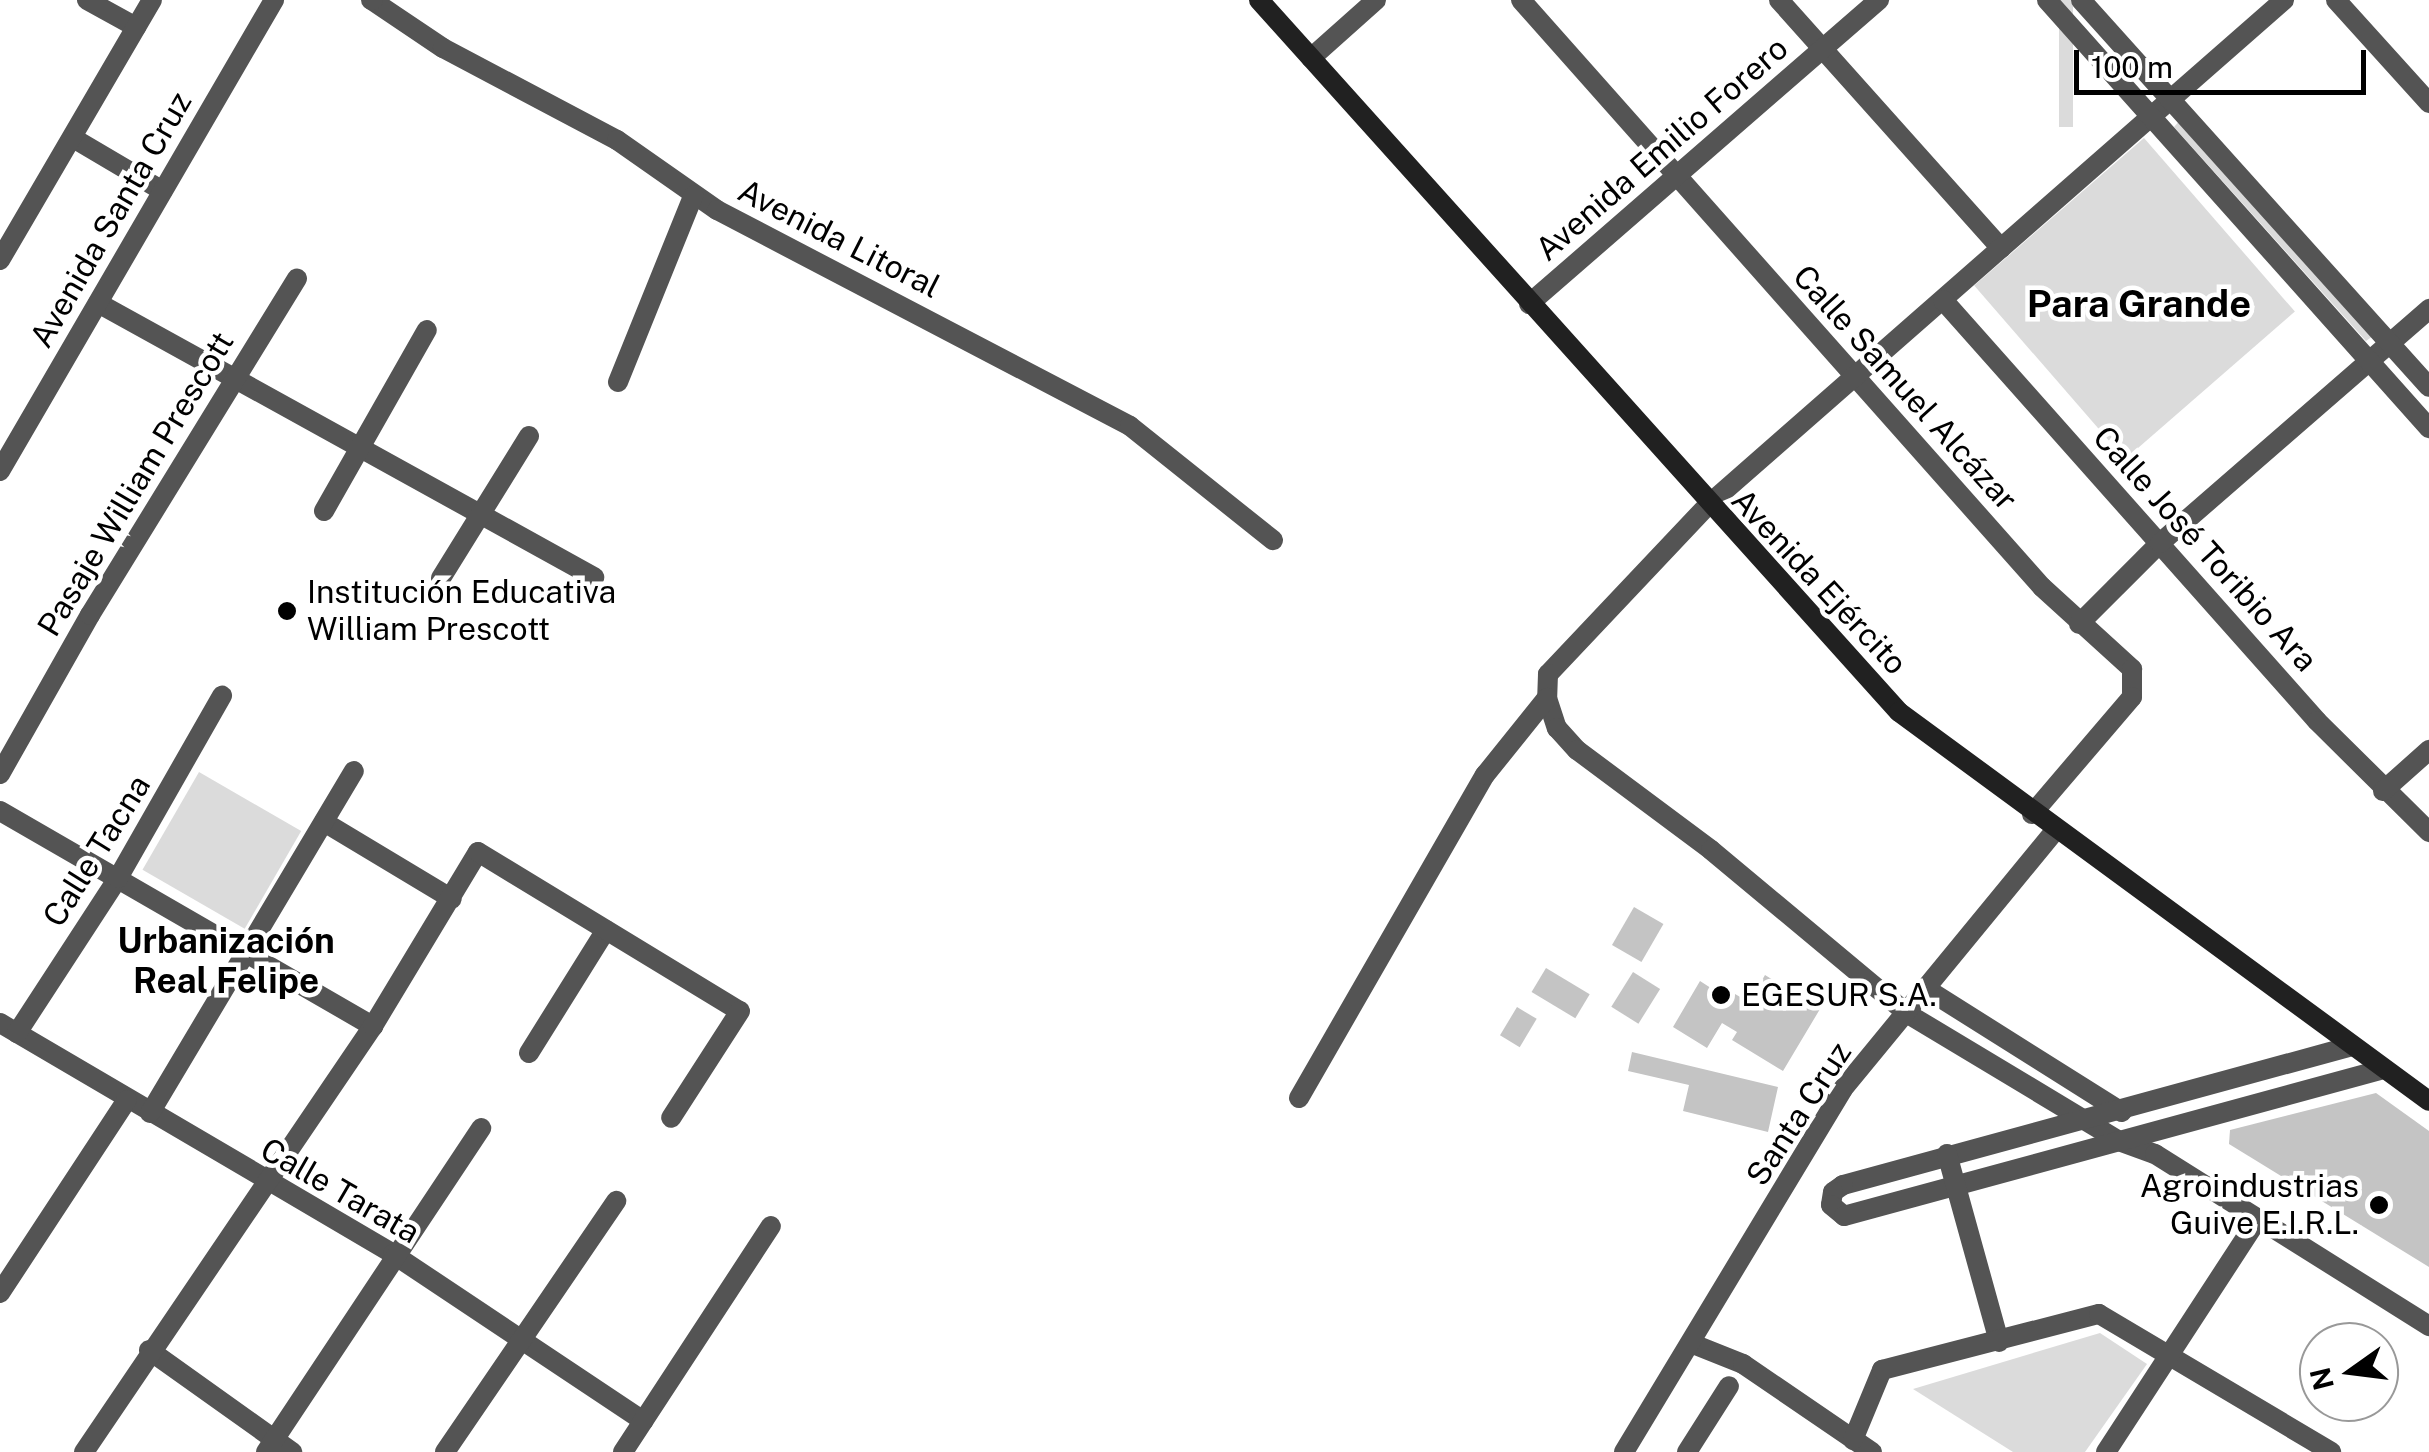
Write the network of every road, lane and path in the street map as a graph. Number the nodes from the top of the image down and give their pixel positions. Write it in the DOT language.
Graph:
graph roads {
  1 [pos="88,0"];
  2 [pos="152,0"];
  3 [pos="274,0"];
  4 [pos="372,0"];
  5 [pos="1260,0"];
  6 [pos="1376,0"];
  7 [pos="1521,0"];
  8 [pos="1778,0"];
  9 [pos="1879,0"];
  10 [pos="2047,0"];
  11 [pos="2081,0"];
  12 [pos="2284,0"];
  13 [pos="2336,0"];
  14 [pos="136,27"];
  15 [pos="1822,49"];
  16 [pos="1311,58"];
  17 [pos="2171,100"];
  18 [pos="2429,103"];
  19 [pos="2152,116"];
  20 [pos="73,138"];
  21 [pos="1677,175"];
  22 [pos="163,191"];
  23 [pos="692,196"];
  24 [pos="2001,248"];
  25 [pos="0,260"];
  26 [pos="297,278"];
  27 [pos="1944,300"];
  28 [pos="98,302"];
  29 [pos="1529,304"];
  30 [pos="2429,309"];
  31 [pos="426,330"];
  32 [pos="2390,343"];
  33 [pos="2369,361"];
  34 [pos="236,376"];
  35 [pos="1855,380"];
  36 [pos="618,382"];
  37 [pos="2429,387"];
  38 [pos="2429,428"];
  39 [pos="528,436"];
  40 [pos="364,444"];
  41 [pos="1,468"];
  42 [pos="1708,505"];
  43 [pos="324,511"];
  44 [pos="482,512"];
  45 [pos="1273,540"];
  46 [pos="2160,543"];
  47 [pos="594,577"];
  48 [pos="442,578"];
  49 [pos="2079,624"];
  50 [pos="222,696"];
  51 [pos="1547,698"];
  52 [pos="2429,750"];
  53 [pos="354,771"];
  54 [pos="0,774"];
  55 [pos="2383,791"];
  56 [pos="0,810"];
  57 [pos="2032,814"];
  58 [pos="324,822"];
  59 [pos="2056,831"];
  60 [pos="2429,832"];
  61 [pos="118,878"];
  62 [pos="452,898"];
  63 [pos="606,930"];
  64 [pos="247,954"];
  65 [pos="1928,990"];
  66 [pos="1908,1014"];
  67 [pos="372,1026"];
  68 [pos="4,1027"];
  69 [pos="2352,1046"];
  70 [pos="529,1054"];
  71 [pos="2384,1068"];
  72 [pos="1299,1098"];
  73 [pos="128,1100"];
  74 [pos="2429,1101"];
  75 [pos="2119,1110"];
  76 [pos="150,1113"];
  77 [pos="670,1118"];
  78 [pos="2085,1118"];
  79 [pos="481,1128"];
  80 [pos="2150,1132"];
  81 [pos="2120,1141"];
  82 [pos="1947,1154"];
  83 [pos="2155,1154"];
  84 [pos="265,1182"];
  85 [pos="1955,1185"];
  86 [pos="616,1201"];
  87 [pos="2258,1219"];
  88 [pos="771,1226"];
  89 [pos="393,1254"];
  90 [pos="0,1293"];
  91 [pos="2429,1326"];
  92 [pos="521,1335"];
  93 [pos="1999,1342"];
  94 [pos="1692,1344"];
  95 [pos="150,1350"];
  96 [pos="2170,1355"];
  97 [pos="1729,1386"];
  98 [pos="644,1421"];
  99 [pos="2300,1434"];
  100 [pos="1853,1440"];
  101 [pos="270,1446"];
  102 [pos="84,1452"];
  103 [pos="292,1452"];
  104 [pos="444,1452"];
  105 [pos="623,1452"];
  106 [pos="1624,1452"];
  107 [pos="1688,1452"];
  108 [pos="1872,1452"];
  109 [pos="2106,1452"];
  110 [pos="2287,1452"];
  111 [pos="2332,1452"];
  1 -- 14 [label="street"];
  2 -- 14 [label="street"];
  3 -- 22 [label="street, Avenida Santa Cruz"];
  4 -- 23 [label="street, Avenida Litoral"];
  5 -- 16 [label="main road, Avenida Ejército"];
  6 -- 16 [label="street"];
  7 -- 21 [label="street, Calle Samuel Alcázar"];
  8 -- 15 [label="street"];
  9 -- 15 [label="street, Avenida Emilio Forero"];
  10 -- 19 [label="street"];
  11 -- 17 [label="street"];
  12 -- 17 [label="street"];
  13 -- 18 [label="street"];
  14 -- 20 [label="street"];
  15 -- 21 [label="street, Avenida Emilio Forero"];
  15 -- 24 [label="street"];
  16 -- 29 [label="main road, Avenida Ejército"];
  17 -- 19 [label="street"];
  17 -- 32 [label="street"];
  19 -- 24 [label="street"];
  19 -- 33 [label="street"];
  20 -- 22 [label="street"];
  20 -- 25 [label="street"];
  21 -- 29 [label="street, Avenida Emilio Forero"];
  21 -- 35 [label="street, Calle Samuel Alcázar"];
  22 -- 28 [label="street, Avenida Santa Cruz"];
  23 -- 36 [label="street"];
  23 -- 45 [label="street, Avenida Litoral"];
  24 -- 27 [label="street"];
  26 -- 34 [label="street, Pasaje William Prescott"];
  27 -- 35 [label="street"];
  27 -- 46 [label="street, Calle José Toribio Ara"];
  28 -- 34 [label="street"];
  28 -- 41 [label="street, Avenida Santa Cruz"];
  29 -- 42 [label="main road, Avenida Ejército"];
  30 -- 32 [label="street"];
  31 -- 40 [label="street"];
  32 -- 33 [label="street"];
  32 -- 37 [label="street"];
  33 -- 38 [label="street"];
  33 -- 46 [label="street"];
  34 -- 40 [label="street"];
  34 -- 54 [label="street, Pasaje William Prescott"];
  35 -- 42 [label="street"];
  35 -- 49 [label="street, Calle Samuel Alcázar"];
  39 -- 44 [label="street"];
  40 -- 43 [label="street"];
  40 -- 44 [label="street"];
  42 -- 51 [label="street"];
  42 -- 57 [label="main road, Avenida Ejército"];
  44 -- 47 [label="street"];
  44 -- 48 [label="street"];
  46 -- 49 [label="street"];
  46 -- 55 [label="street, Calle José Toribio Ara"];
  49 -- 57 [label="street, Calle Samuel Alcázar"];
  50 -- 61 [label="street, Calle Tacna"];
  51 -- 66 [label="street"];
  51 -- 72 [label="street"];
  52 -- 55 [label="street"];
  53 -- 58 [label="street"];
  55 -- 60 [label="street, Calle José Toribio Ara"];
  56 -- 61 [label="street"];
  57 -- 59 [label="main road, Avenida Ejército"];
  58 -- 62 [label="street"];
  58 -- 64 [label="street"];
  59 -- 65 [label="street, Santa Cruz"];
  59 -- 69 [label="main road, Avenida Ejército"];
  61 -- 64 [label="street"];
  61 -- 68 [label="street, Calle Tacna"];
  62 -- 63 [label="street"];
  62 -- 67 [label="street"];
  63 -- 70 [label="street"];
  63 -- 77 [label="street"];
  64 -- 67 [label="street"];
  64 -- 76 [label="street"];
  65 -- 66 [label="street, Santa Cruz"];
  65 -- 75 [label="street"];
  66 -- 78 [label="street"];
  66 -- 94 [label="street, Santa Cruz"];
  67 -- 84 [label="street"];
  68 -- 73 [label="street, Calle Tarata"];
  69 -- 71 [label="main road, Avenida Ejército"];
  69 -- 75 [label="street"];
  71 -- 74 [label="main road, Avenida Ejército"];
  71 -- 80 [label="street"];
  73 -- 76 [label="street, Calle Tarata"];
  73 -- 90 [label="street"];
  75 -- 78 [label="street"];
  75 -- 80 [label="street"];
  76 -- 84 [label="street, Calle Tarata"];
  78 -- 81 [label="street"];
  78 -- 82 [label="street"];
  79 -- 89 [label="street"];
  80 -- 81 [label="street"];
  80 -- 83 [label="street"];
  81 -- 83 [label="street"];
  81 -- 85 [label="street"];
  82 -- 85 [label="street"];
  82 -- 85 [label="street"];
  83 -- 87 [label="street"];
  84 -- 89 [label="street, Calle Tarata"];
  84 -- 95 [label="street"];
  85 -- 93 [label="street"];
  86 -- 92 [label="street"];
  87 -- 91 [label="street"];
  87 -- 96 [label="street"];
  88 -- 98 [label="street"];
  89 -- 92 [label="street, Calle Tarata"];
  89 -- 101 [label="street"];
  92 -- 98 [label="street, Calle Tarata"];
  92 -- 104 [label="street"];
  93 -- 96 [label="street"];
  93 -- 100 [label="street"];
  94 -- 100 [label="street"];
  94 -- 106 [label="street, Santa Cruz"];
  95 -- 101 [label="street"];
  95 -- 102 [label="street"];
  96 -- 99 [label="street"];
  96 -- 109 [label="street"];
  97 -- 107 [label="street"];
  98 -- 105 [label="street"];
  99 -- 110 [label="street"];
  99 -- 111 [label="street"];
  100 -- 108 [label="street"];
  101 -- 103 [label="street"];
}
